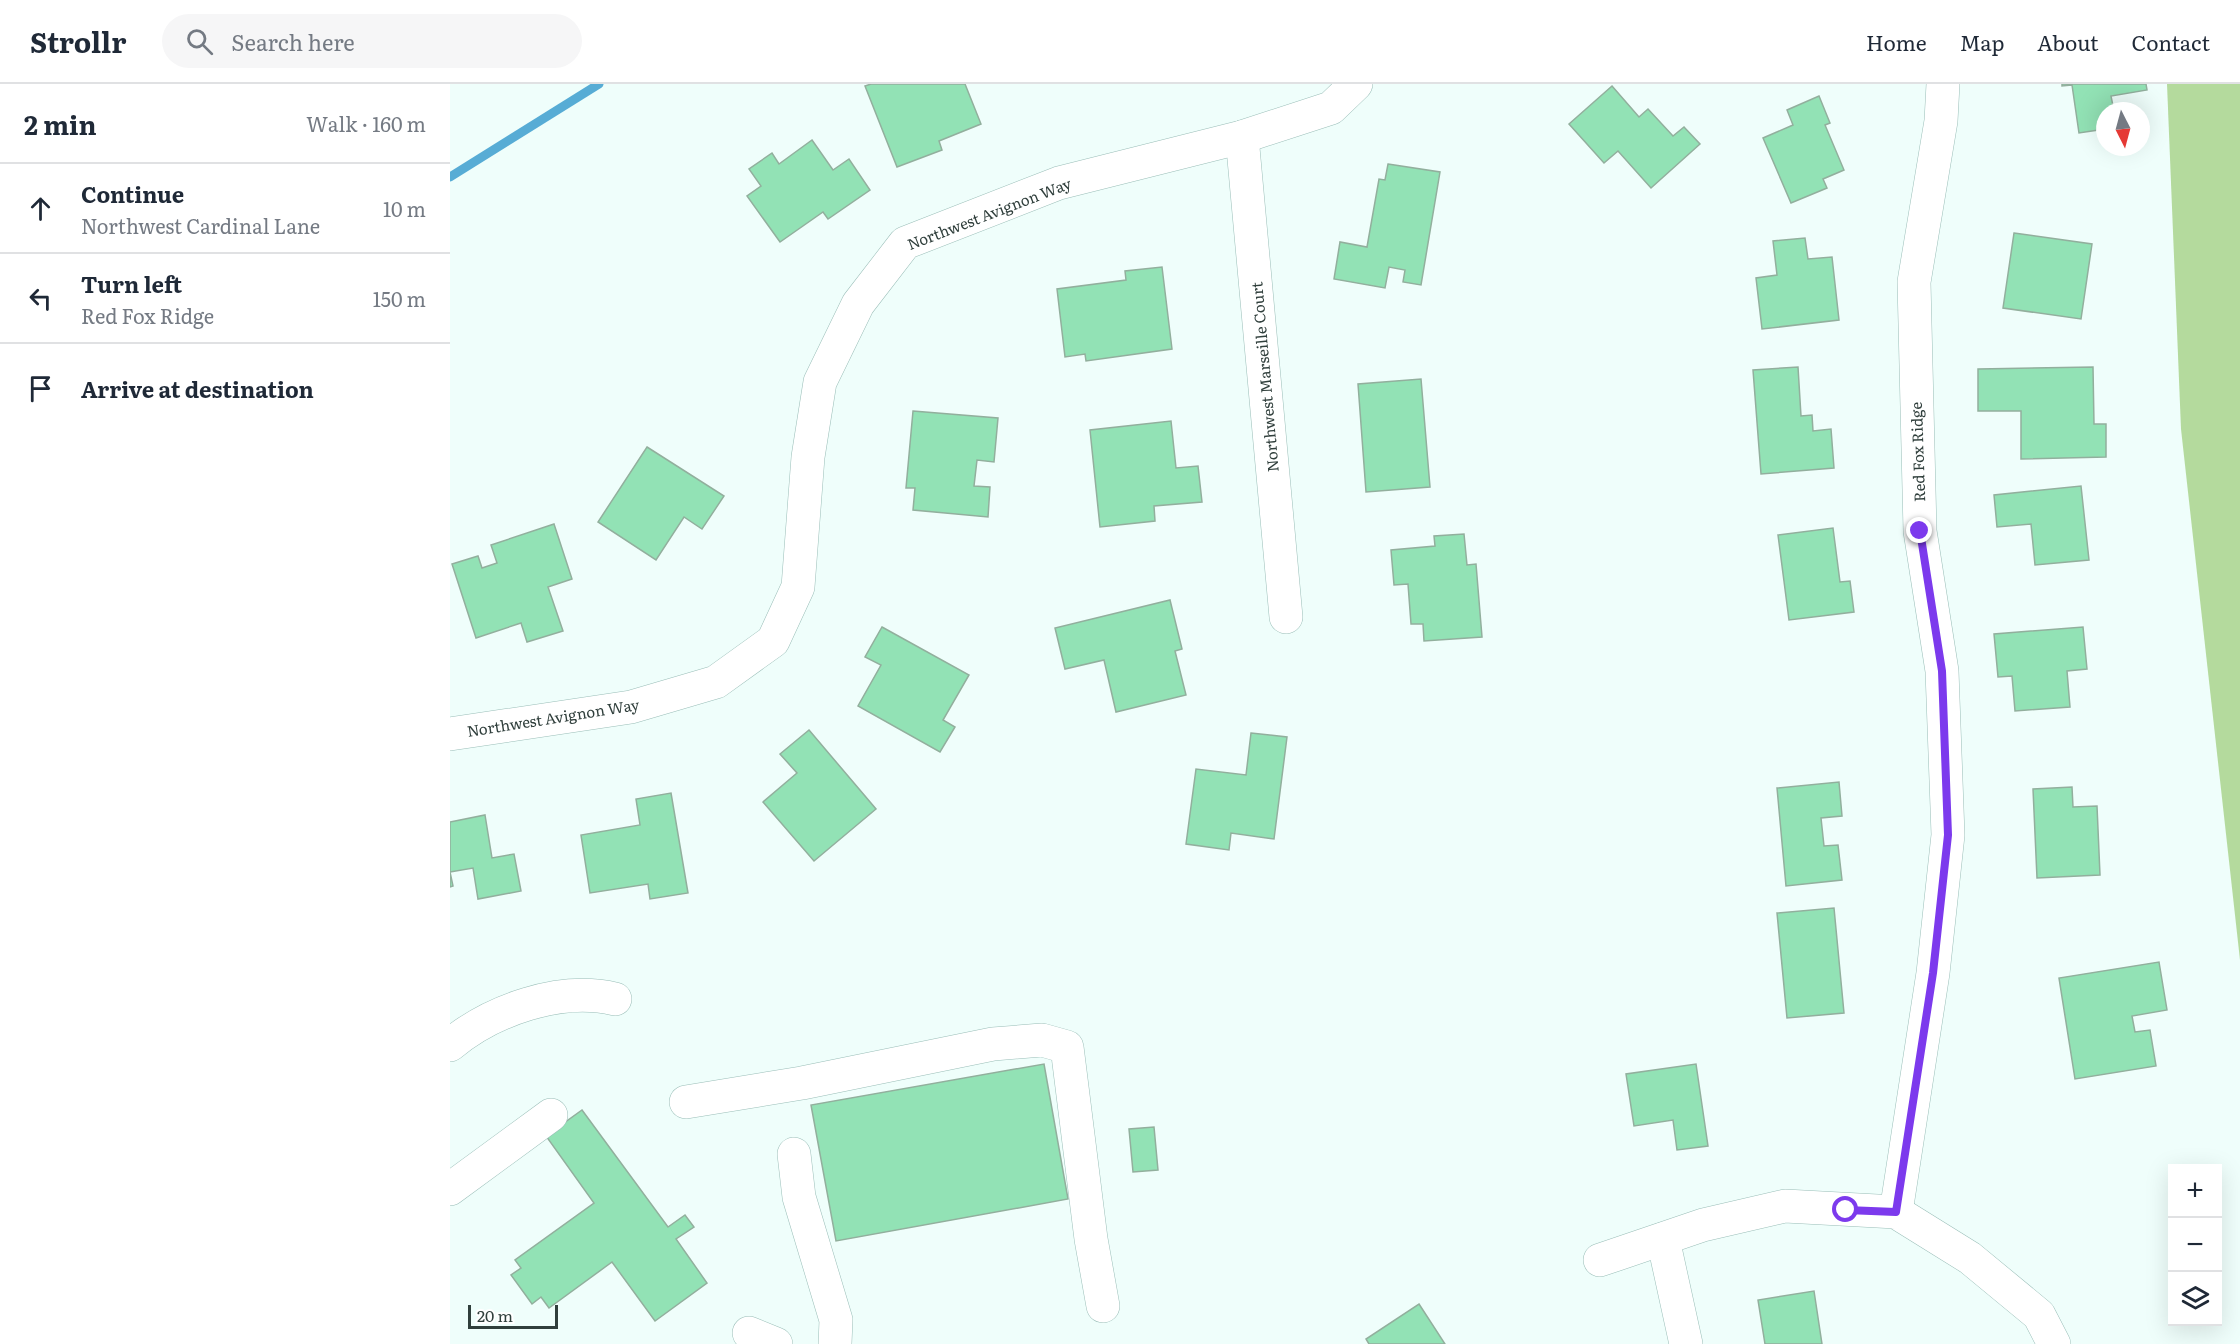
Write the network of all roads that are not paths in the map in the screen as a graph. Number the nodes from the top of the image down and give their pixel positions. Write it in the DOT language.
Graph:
graph roads {
  1 [pos="1356,84"];
  2 [pos="1943,84"];
  3 [pos="1242,137"];
  4 [pos="1286,618"];
  5 [pos="450,734"];
  6 [pos="615,999"];
  7 [pos="450,1045"];
  8 [pos="686,1102"];
  9 [pos="551,1115"];
  10 [pos="794,1154"];
  11 [pos="450,1189"];
  12 [pos="1896,1212"];
  13 [pos="1663,1239"];
  14 [pos="1600,1260"];
  15 [pos="1103,1306"];
  16 [pos="835,1344"];
  17 [pos="1686,1344"];
  18 [pos="2054,1344"];
  1 -- 3 [label="street, Northwest Avignon Way"];
  2 -- 12 [label="street, Red Fox Ridge"];
  3 -- 4 [label="street, Northwest Marseille Court"];
  3 -- 5 [label="street, Northwest Avignon Way"];
  6 -- 7 [label="street"];
  8 -- 15 [label="street"];
  9 -- 11 [label="street"];
  10 -- 16 [label="street"];
  12 -- 13 [label="street"];
  12 -- 18 [label="street"];
  13 -- 14 [label="street"];
  13 -- 17 [label="street"];
}
